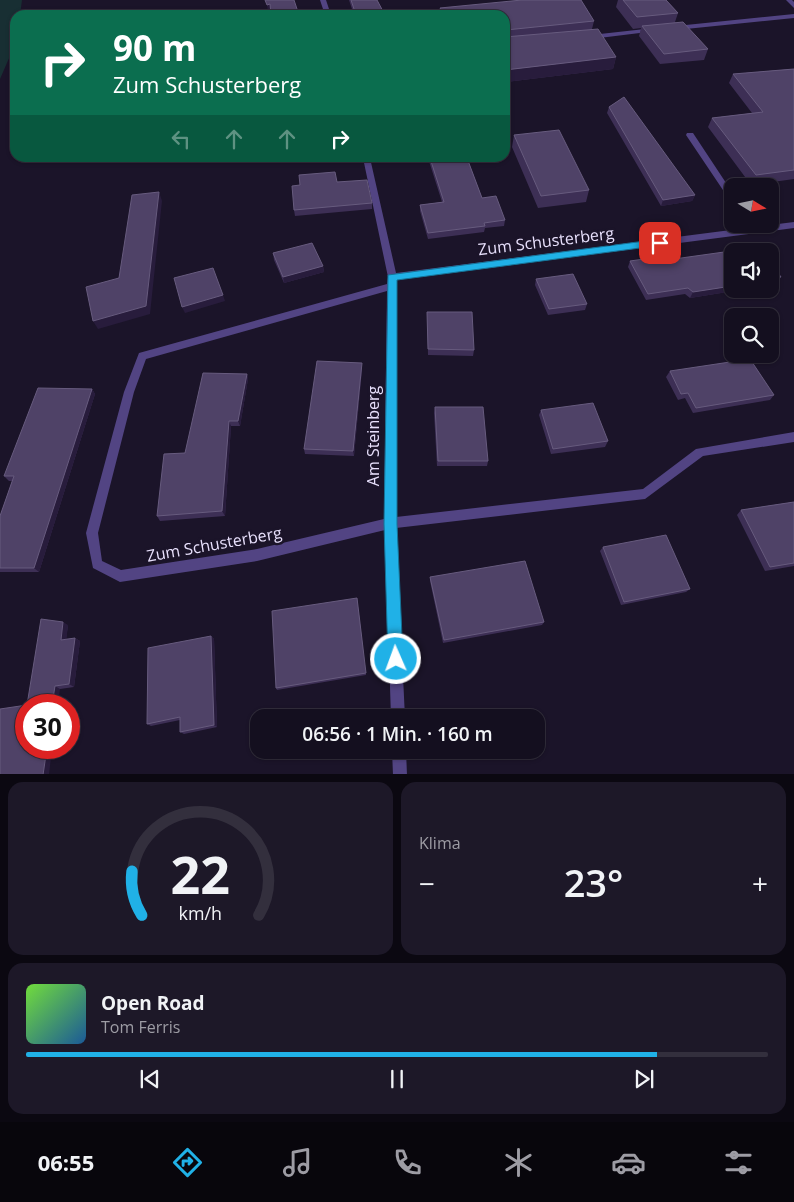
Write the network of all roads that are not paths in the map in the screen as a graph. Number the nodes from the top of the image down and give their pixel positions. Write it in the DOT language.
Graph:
graph roads {
  1 [pos="789,0"];
  2 [pos="794,6"];
  3 [pos="794,16"];
  4 [pos="669,29"];
  5 [pos="659,30"];
  6 [pos="582,38"];
  7 [pos="690,135"];
  8 [pos="367,162"];
  9 [pos="724,184"];
  10 [pos="794,225"];
  11 [pos="779,226"];
  12 [pos="724,232"];
  13 [pos="392,282"];
  14 [pos="794,438"];
  15 [pos="390,524"];
  16 [pos="398,709"];
  17 [pos="399,759"];
  18 [pos="400,774"];
  1 -- 2 [label="street"];
  3 -- 4 [label="street"];
  5 -- 6 [label="street"];
  7 -- 9 [label="street"];
  8 -- 13 [label="street, Am Steinberg"];
  10 -- 11 [label="street, Zum Schusterberg"];
  12 -- 13 [label="street, Zum Schusterberg"];
  13 -- 15 [label="street, Am Steinberg"];
  13 -- 15 [label="street, Zum Schusterberg"];
  14 -- 15 [label="street, Zum Schusterberg"];
  15 -- 16 [label="street, Am Steinberg"];
  17 -- 18 [label="street"];
}
